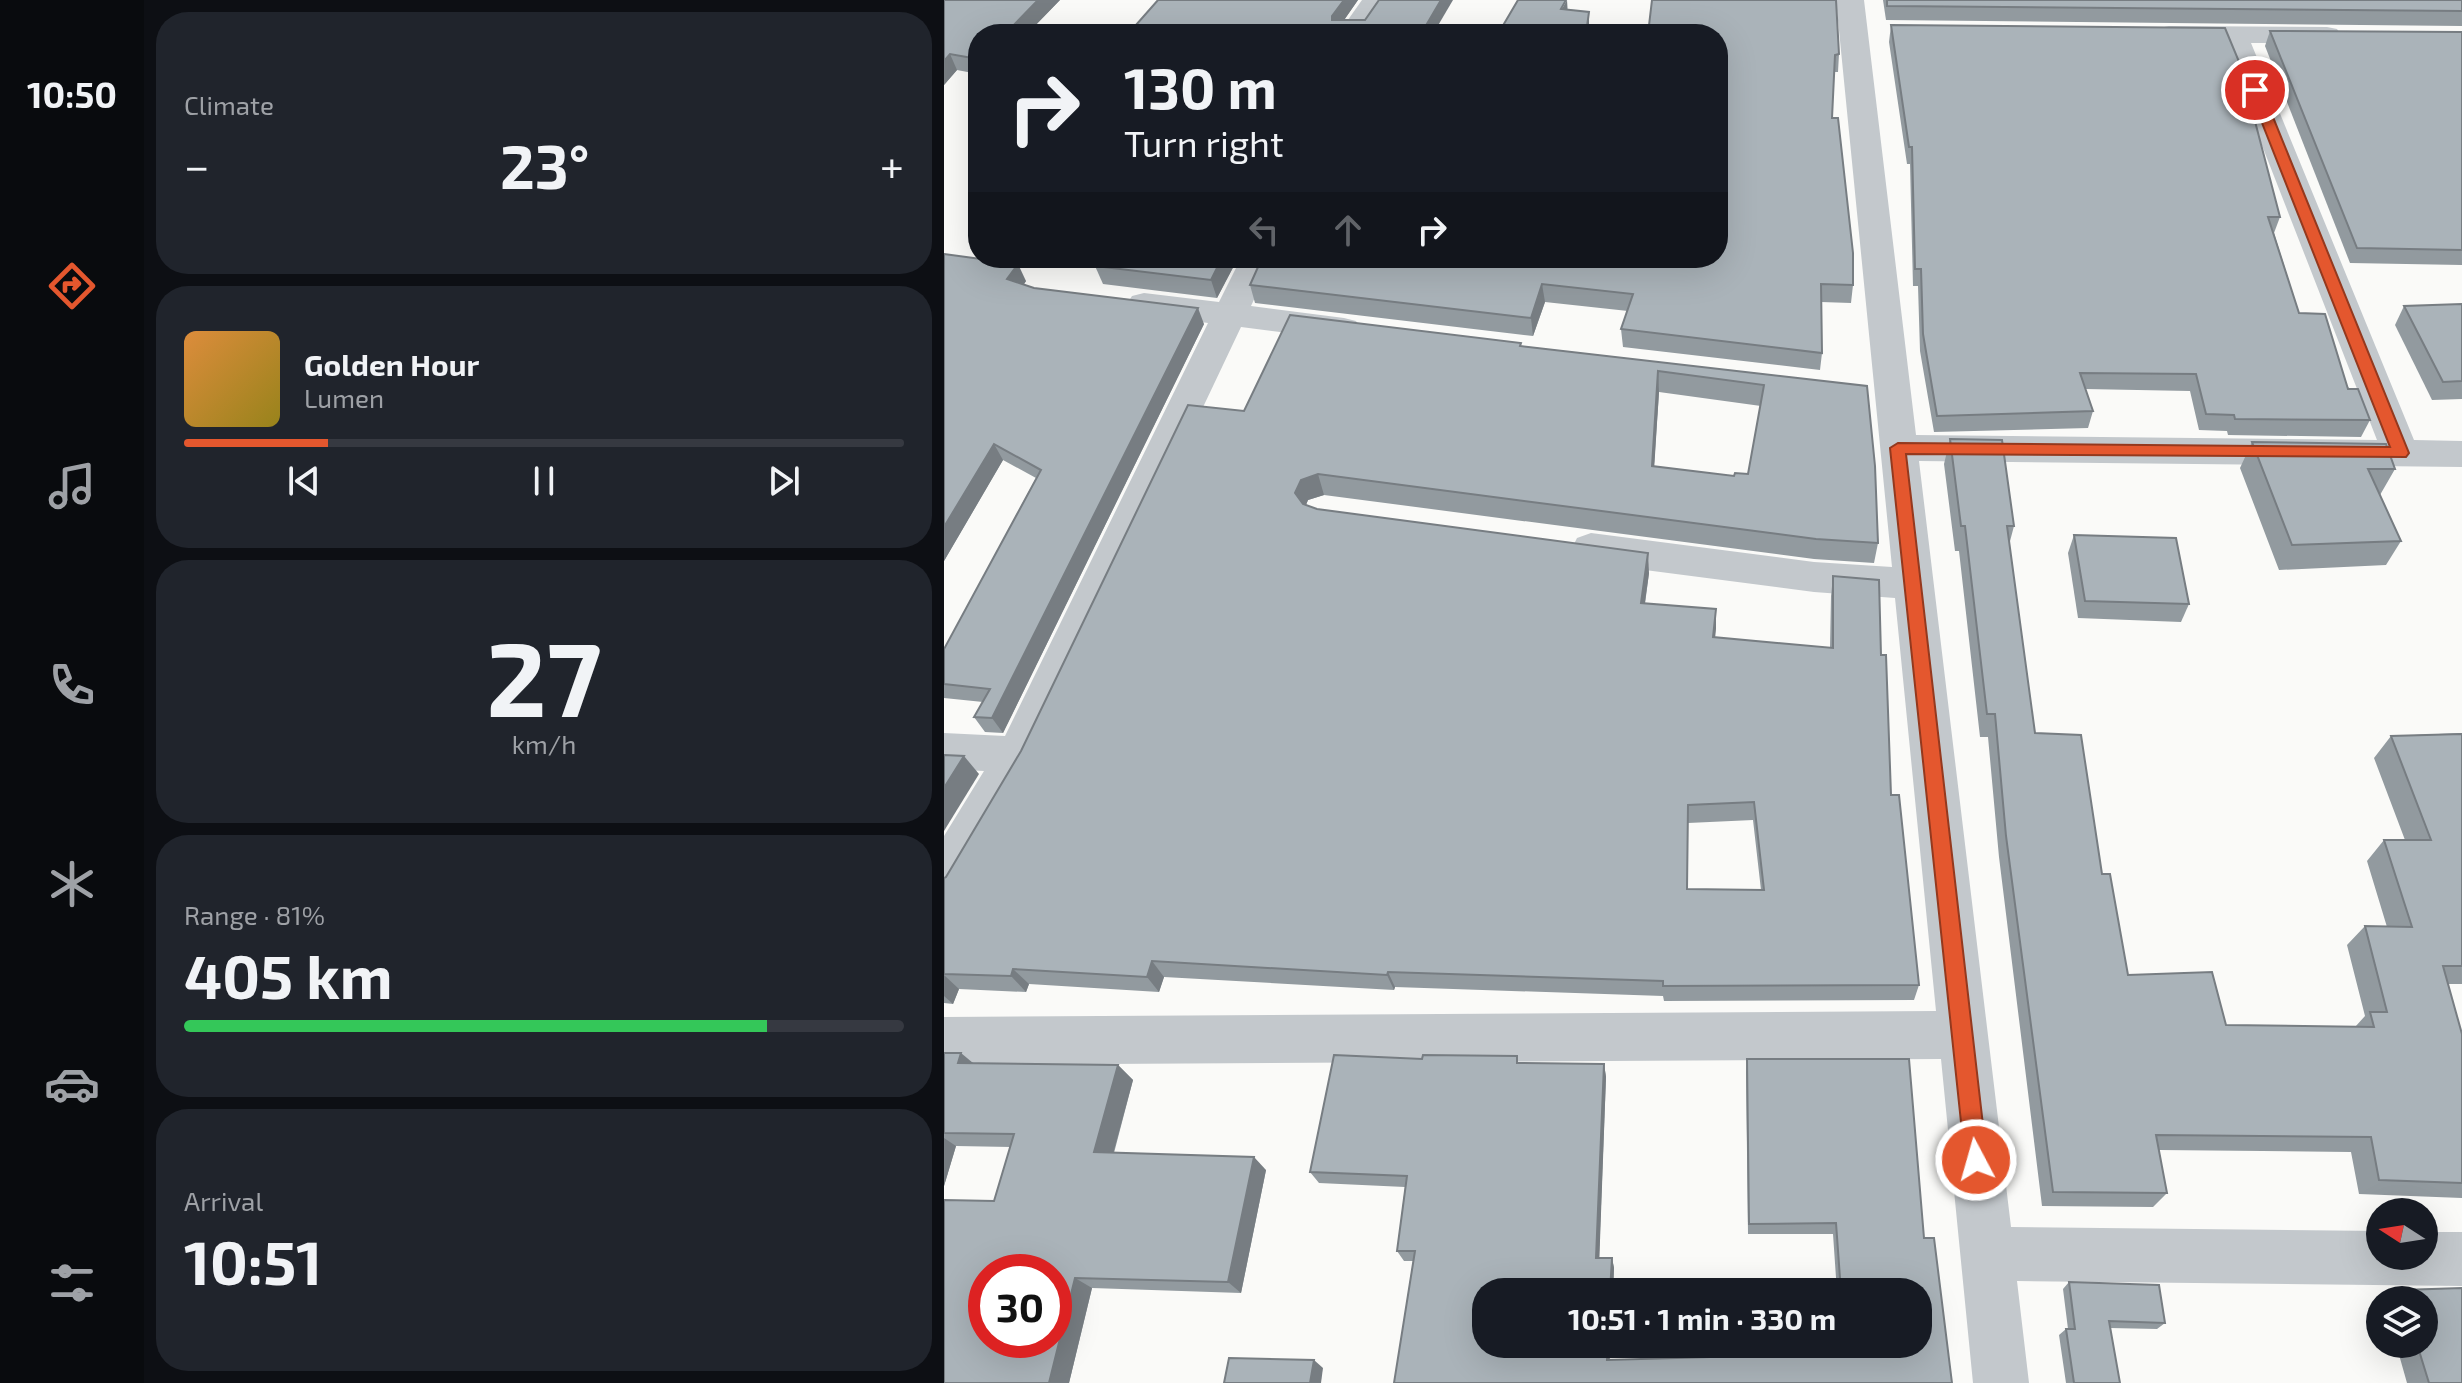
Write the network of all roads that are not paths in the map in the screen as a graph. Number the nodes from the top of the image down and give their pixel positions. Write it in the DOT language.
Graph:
graph roads {
  1 [pos="1376,0"];
  2 [pos="1865,20"];
  3 [pos="1359,24"];
  4 [pos="2139,33"];
  5 [pos="2233,34"];
  6 [pos="2355,35"];
  7 [pos="1252,268"];
  8 [pos="1120,301"];
  9 [pos="1228,315"];
  10 [pos="1376,333"];
  11 [pos="1898,448"];
  12 [pos="2401,453"];
  13 [pos="2462,454"];
  14 [pos="1556,544"];
  15 [pos="1913,584"];
  16 [pos="944,751"];
  17 [pos="1017,755"];
  18 [pos="944,877"];
  19 [pos="1962,1035"];
  20 [pos="944,1041"];
  21 [pos="1986,1254"];
  22 [pos="2462,1259"];
  23 [pos="2001,1383"];
  1 -- 3 [label="street"];
  2 -- 11 [label="street"];
  4 -- 5 [label="street"];
  5 -- 6 [label="street"];
  5 -- 12 [label="street"];
  7 -- 9 [label="street"];
  8 -- 9 [label="street"];
  9 -- 10 [label="street"];
  9 -- 17 [label="street"];
  11 -- 12 [label="street"];
  11 -- 15 [label="street"];
  12 -- 13 [label="street"];
  14 -- 15 [label="street"];
  15 -- 19 [label="street"];
  16 -- 17 [label="street"];
  17 -- 18 [label="street"];
  19 -- 20 [label="street"];
  19 -- 21 [label="street"];
  21 -- 22 [label="street"];
  21 -- 23 [label="street"];
}
